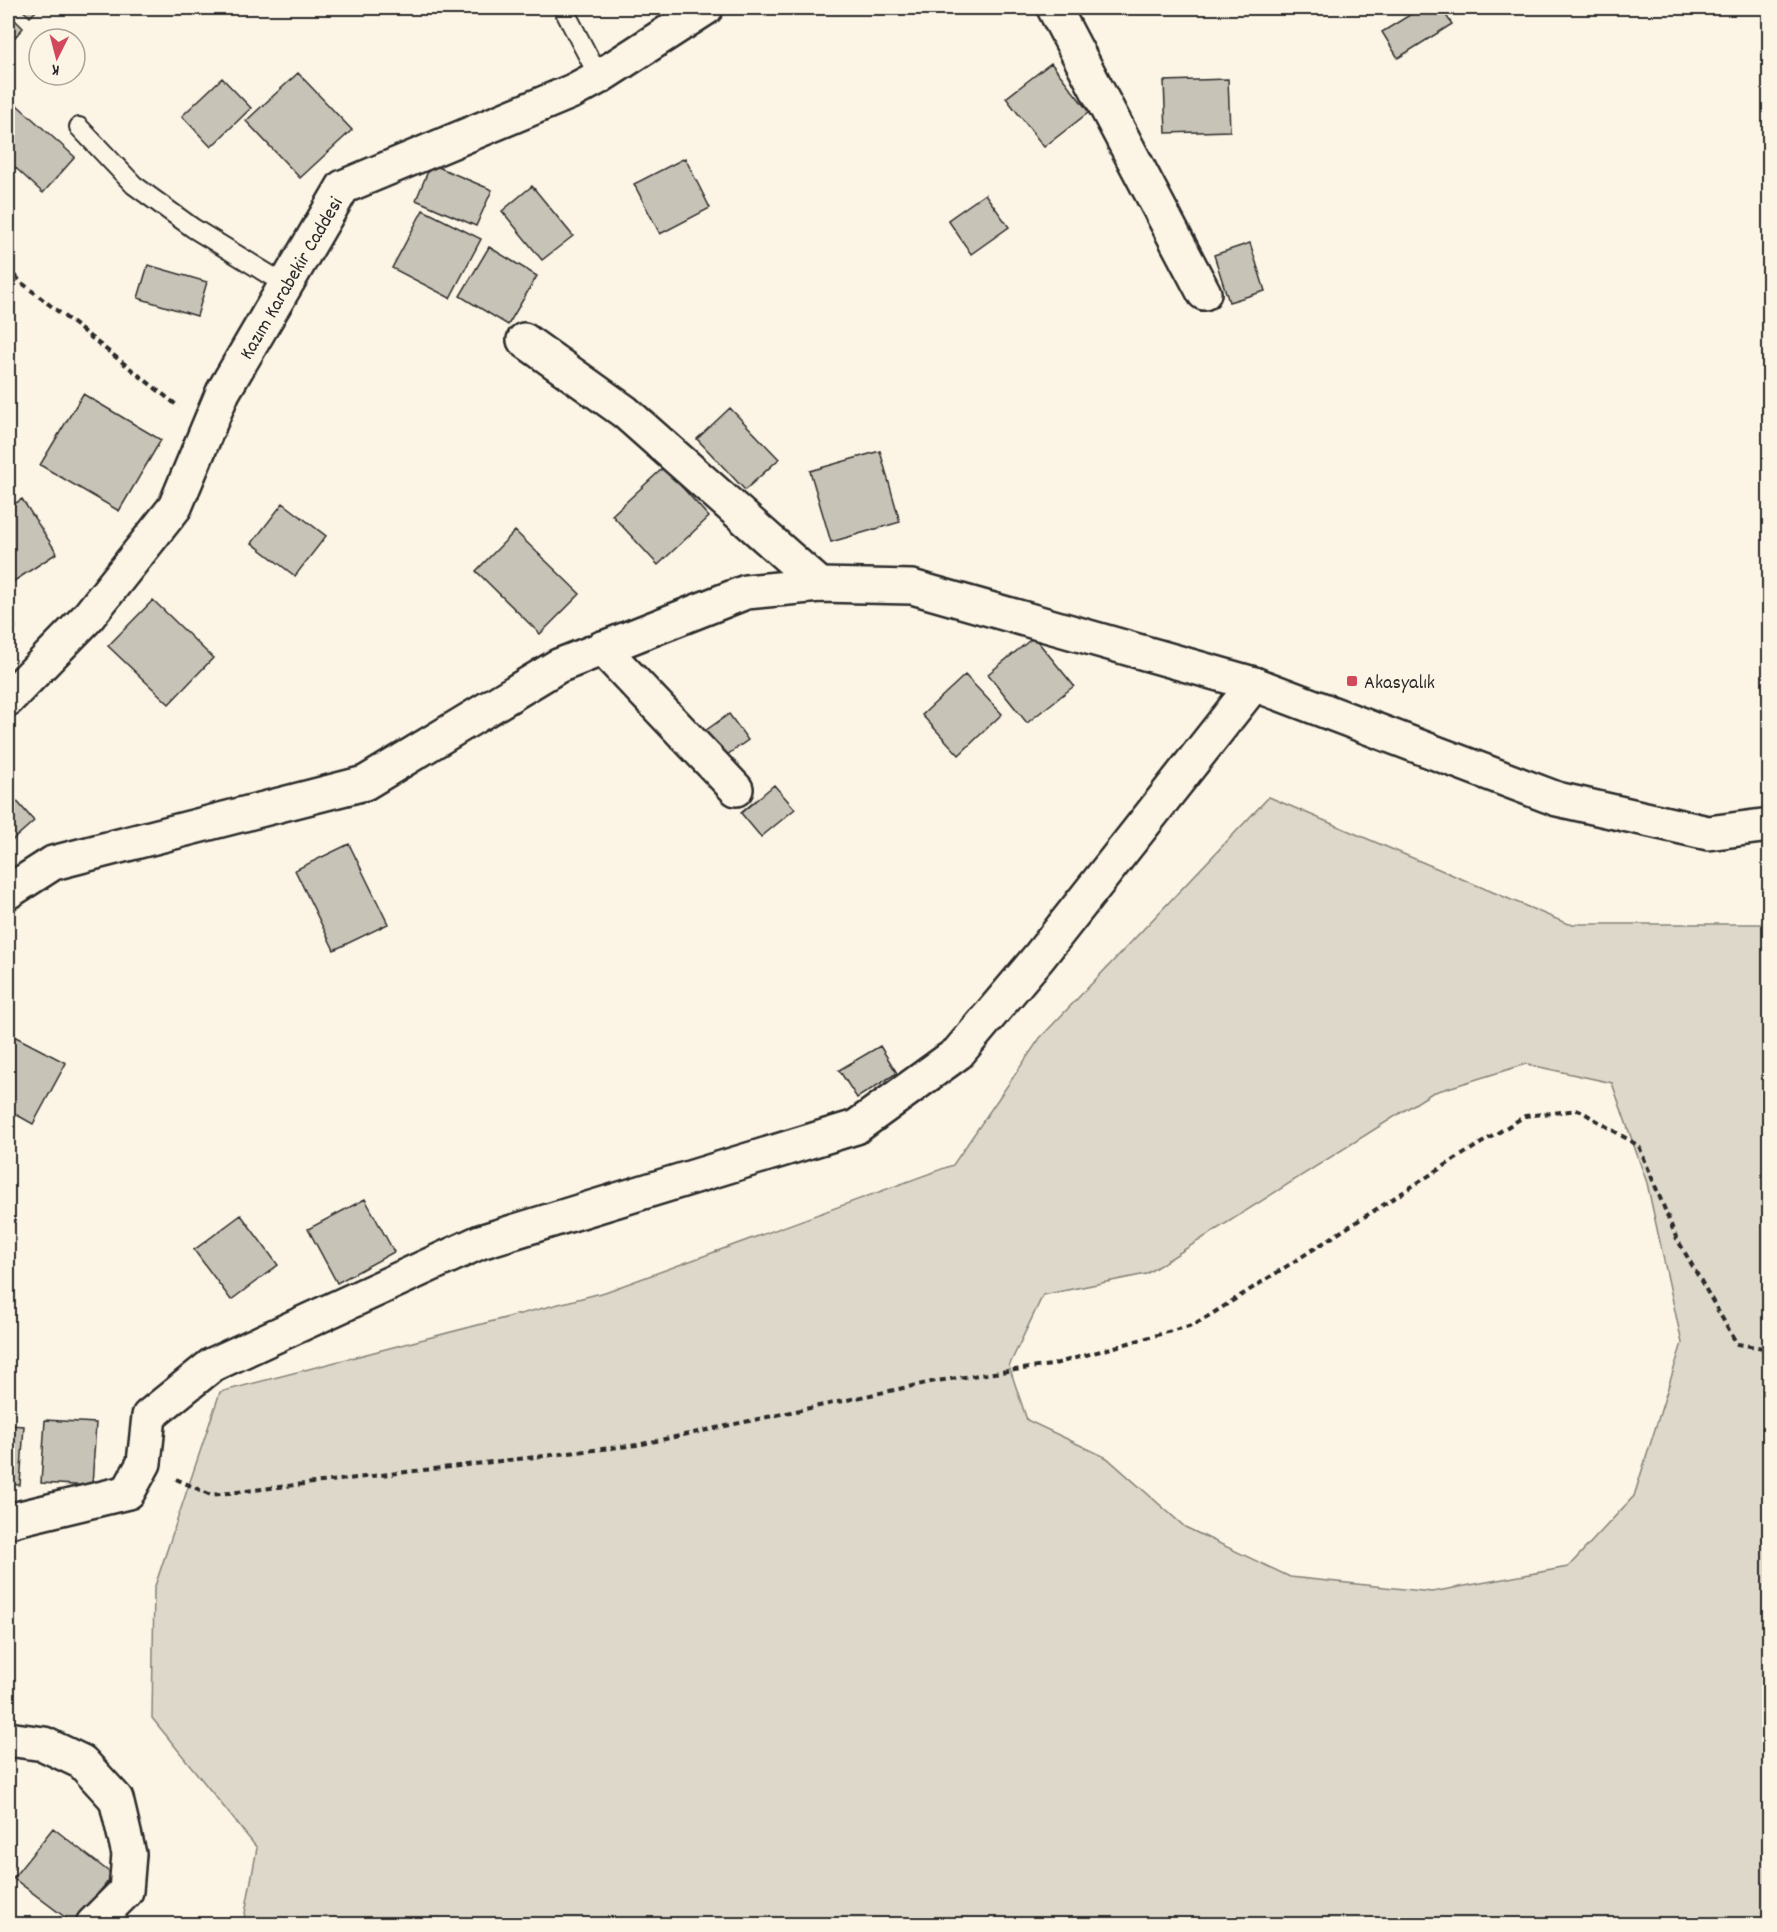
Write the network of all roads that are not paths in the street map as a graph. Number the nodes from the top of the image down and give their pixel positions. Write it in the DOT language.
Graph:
graph roads {
  1 [pos="563,8"];
  2 [pos="706,8"];
  3 [pos="1054,8"];
  4 [pos="599,77"];
  5 [pos="79,127"];
  6 [pos="286,285"];
  7 [pos="1204,293"];
  8 [pos="524,340"];
  9 [pos="820,585"];
  10 [pos="602,648"];
  11 [pos="1254,684"];
  12 [pos="8,699"];
  13 [pos="736,789"];
  14 [pos="1770,825"];
  15 [pos="8,892"];
  16 [pos="8,1521"];
  17 [pos="8,1739"];
  18 [pos="93,1924"];
  1 -- 4 [label="lane"];
  2 -- 4 [label="street, Kazım Karabekir Caddesi"];
  3 -- 7 [label="street"];
  4 -- 6 [label="street, Kazım Karabekir Caddesi"];
  5 -- 6 [label="lane"];
  6 -- 12 [label="street, Kazım Karabekir Caddesi"];
  8 -- 9 [label="street"];
  9 -- 10 [label="street"];
  9 -- 11 [label="street"];
  10 -- 13 [label="street"];
  10 -- 15 [label="street"];
  11 -- 14 [label="street"];
  11 -- 16 [label="street"];
  17 -- 18 [label="street"];
}
